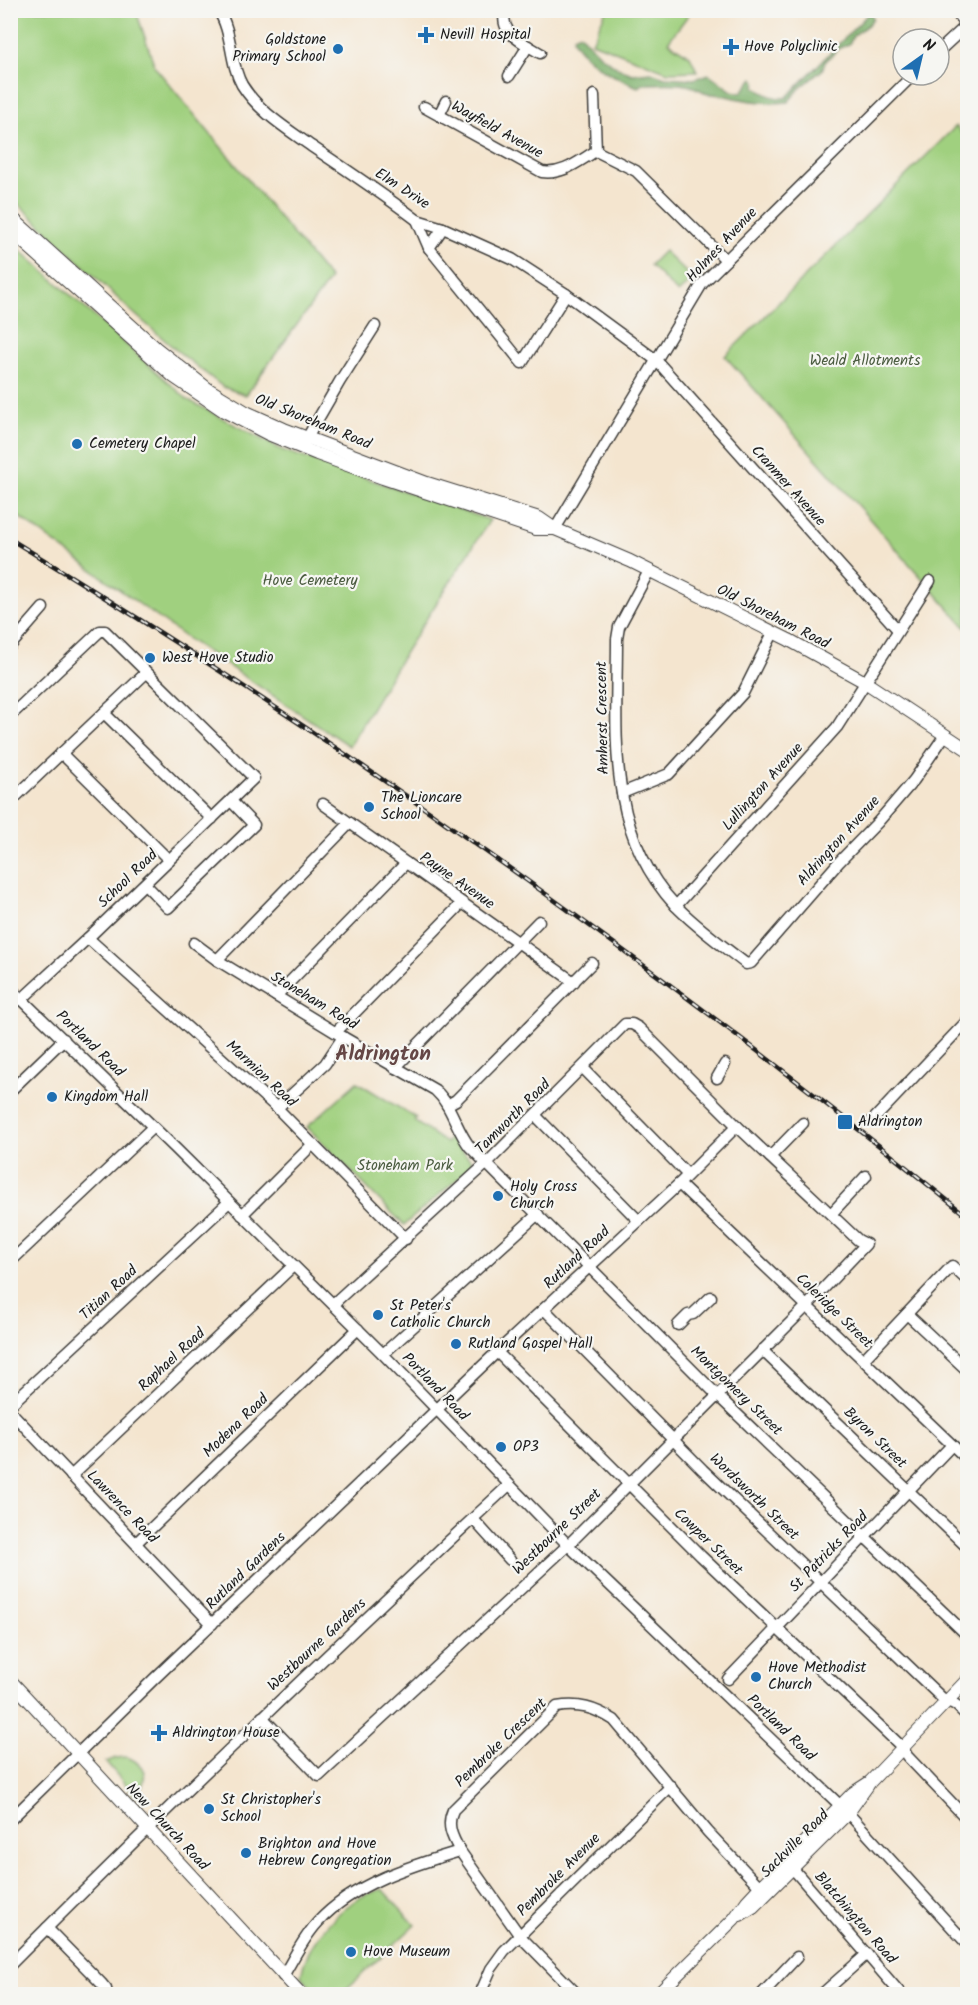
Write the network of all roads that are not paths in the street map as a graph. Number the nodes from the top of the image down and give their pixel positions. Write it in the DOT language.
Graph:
graph roads {
  1 [pos="218,10"];
  2 [pos="506,10"];
  3 [pos="955,10"];
  4 [pos="967,26"];
  5 [pos="951,40"];
  6 [pos="528,46"];
  7 [pos="540,53"];
  8 [pos="509,76"];
  9 [pos="901,87"];
  10 [pos="594,95"];
  11 [pos="446,101"];
  12 [pos="424,107"];
  13 [pos="439,115"];
  14 [pos="596,151"];
  15 [pos="10,216"];
  16 [pos="417,220"];
  17 [pos="443,228"];
  18 [pos="10,230"];
  19 [pos="429,248"];
  20 [pos="726,260"];
  21 [pos="566,294"];
  22 [pos="375,326"];
  23 [pos="656,360"];
  24 [pos="304,443"];
  25 [pos="555,529"];
  26 [pos="649,572"];
  27 [pos="930,581"];
  28 [pos="43,608"];
  29 [pos="898,630"];
  30 [pos="774,633"];
  31 [pos="10,646"];
  32 [pos="146,673"];
  33 [pos="865,682"];
  34 [pos="104,713"];
  35 [pos="10,716"];
  36 [pos="945,735"];
  37 [pos="968,750"];
  38 [pos="61,753"];
  39 [pos="622,794"];
  40 [pos="231,801"];
  41 [pos="10,802"];
  42 [pos="323,804"];
  43 [pos="212,819"];
  44 [pos="351,824"];
  45 [pos="170,860"];
  46 [pos="406,862"];
  47 [pos="145,884"];
  48 [pos="462,903"];
  49 [pos="676,906"];
  50 [pos="539,921"];
  51 [pos="88,938"];
  52 [pos="518,942"];
  53 [pos="194,943"];
  54 [pos="218,960"];
  55 [pos="592,963"];
  56 [pos="751,963"];
  57 [pos="574,982"];
  58 [pos="10,988"];
  59 [pos="276,996"];
  60 [pos="21,1000"];
  61 [pos="968,1020"];
  62 [pos="339,1034"];
  63 [pos="64,1039"];
  64 [pos="725,1064"];
  65 [pos="395,1068"];
  66 [pos="583,1068"];
  67 [pos="710,1085"];
  68 [pos="10,1091"];
  69 [pos="447,1105"];
  70 [pos="277,1108"];
  71 [pos="536,1116"];
  72 [pos="873,1120"];
  73 [pos="803,1123"];
  74 [pos="737,1126"];
  75 [pos="153,1127"];
  76 [pos="313,1144"];
  77 [pos="770,1157"];
  78 [pos="487,1163"];
  79 [pos="687,1174"];
  80 [pos="866,1176"];
  81 [pos="679,1184"];
  82 [pos="229,1202"];
  83 [pos="538,1214"];
  84 [pos="831,1214"];
  85 [pos="242,1215"];
  86 [pos="639,1221"];
  87 [pos="406,1239"];
  88 [pos="10,1262"];
  89 [pos="293,1266"];
  90 [pos="591,1266"];
  91 [pos="968,1281"];
  92 [pos="711,1297"];
  93 [pos="333,1304"];
  94 [pos="807,1306"];
  95 [pos="544,1309"];
  96 [pos="907,1314"];
  97 [pos="358,1329"];
  98 [pos="662,1340"];
  99 [pos="762,1350"];
  100 [pos="497,1352"];
  101 [pos="383,1354"];
  102 [pos="864,1359"];
  103 [pos="968,1371"];
  104 [pos="717,1395"];
  105 [pos="10,1405"];
  106 [pos="10,1411"];
  107 [pos="436,1411"];
  108 [pos="673,1439"];
  109 [pos="952,1445"];
  110 [pos="968,1460"];
  111 [pos="71,1476"];
  112 [pos="509,1485"];
  113 [pos="628,1485"];
  114 [pos="909,1491"];
  115 [pos="473,1519"];
  116 [pos="865,1537"];
  117 [pos="136,1543"];
  118 [pos="568,1545"];
  119 [pos="968,1548"];
  120 [pos="510,1560"];
  121 [pos="821,1583"];
  122 [pos="212,1624"];
  123 [pos="777,1629"];
  124 [pos="968,1636"];
  125 [pos="728,1679"];
  126 [pos="968,1679"];
  127 [pos="10,1680"];
  128 [pos="948,1701"];
  129 [pos="262,1717"];
  130 [pos="968,1717"];
  131 [pos="903,1748"];
  132 [pos="77,1752"];
  133 [pos="670,1786"];
  134 [pos="844,1809"];
  135 [pos="10,1820"];
  136 [pos="968,1820"];
  137 [pos="147,1828"];
  138 [pos="460,1851"];
  139 [pos="789,1865"];
  140 [pos="760,1887"];
  141 [pos="734,1919"];
  142 [pos="47,1928"];
  143 [pos="520,1935"];
  144 [pos="968,1945"];
  145 [pos="867,1954"];
  146 [pos="797,1957"];
  147 [pos="10,1965"];
  148 [pos="283,1976"];
  149 [pos="300,1994"];
  150 [pos="107,1995"];
  151 [pos="480,1995"];
  152 [pos="577,1995"];
  153 [pos="658,1995"];
  154 [pos="762,1995"];
  155 [pos="822,1995"];
  156 [pos="901,1995"];
  1 -- 16 [label="street, Elm Drive"];
  2 -- 6 [label="street"];
  3 -- 4 [label="street"];
  4 -- 5 [label="street"];
  6 -- 7 [label="street"];
  6 -- 8 [label="street"];
  9 -- 20 [label="street, Holmes Avenue"];
  10 -- 14 [label="street"];
  11 -- 13 [label="street"];
  12 -- 13 [label="street, Wayfield Avenue"];
  13 -- 14 [label="street, Wayfield Avenue"];
  14 -- 20 [label="street"];
  15 -- 24 [label="main road, Old Shoreham Road"];
  16 -- 17 [label="street, Elm Drive"];
  16 -- 19 [label="street"];
  17 -- 19 [label="street"];
  17 -- 21 [label="street, Elm Drive"];
  18 -- 24 [label="main road, Old Shoreham Road"];
  19 -- 21 [label="street"];
  20 -- 23 [label="street, Holmes Avenue"];
  21 -- 23 [label="street, Elm Drive"];
  22 -- 24 [label="street"];
  23 -- 25 [label="street, Holmes Avenue"];
  23 -- 29 [label="street, Cranmer Avenue"];
  24 -- 25 [label="main road, Old Shoreham Road"];
  25 -- 26 [label="main road, Old Shoreham Road"];
  26 -- 30 [label="main road, Old Shoreham Road"];
  26 -- 39 [label="street, Amherst Crescent"];
  27 -- 29 [label="street, Lullington Avenue"];
  28 -- 31 [label="street"];
  29 -- 33 [label="street, Lullington Avenue"];
  30 -- 33 [label="main road, Old Shoreham Road"];
  30 -- 39 [label="street"];
  32 -- 34 [label="street"];
  32 -- 35 [label="street"];
  32 -- 40 [label="street, School Road"];
  33 -- 36 [label="main road, Old Shoreham Road"];
  33 -- 49 [label="street, Lullington Avenue"];
  34 -- 38 [label="street"];
  34 -- 43 [label="street"];
  36 -- 37 [label="main road, Old Shoreham Road"];
  36 -- 56 [label="street, Aldrington Avenue"];
  38 -- 41 [label="street"];
  38 -- 45 [label="street"];
  39 -- 49 [label="street, Amherst Crescent"];
  40 -- 43 [label="street, School Road"];
  40 -- 47 [label="street"];
  42 -- 44 [label="street, Payne Avenue"];
  43 -- 45 [label="street, School Road"];
  44 -- 46 [label="street, Payne Avenue"];
  44 -- 54 [label="street"];
  45 -- 47 [label="street, School Road"];
  46 -- 48 [label="street, Payne Avenue"];
  46 -- 59 [label="street"];
  47 -- 51 [label="street, School Road"];
  48 -- 52 [label="street, Payne Avenue"];
  48 -- 62 [label="street"];
  49 -- 56 [label="street, Amherst Crescent"];
  50 -- 52 [label="street"];
  51 -- 60 [label="street, School Road"];
  51 -- 70 [label="street, Marmion Road"];
  52 -- 57 [label="street, Payne Avenue"];
  52 -- 65 [label="street"];
  53 -- 54 [label="street, Stoneham Road"];
  54 -- 59 [label="street, Stoneham Road"];
  55 -- 57 [label="street"];
  57 -- 69 [label="street"];
  58 -- 60 [label="street, Portland Road"];
  59 -- 62 [label="street, Stoneham Road"];
  60 -- 63 [label="street, Portland Road"];
  61 -- 72 [label="street"];
  62 -- 65 [label="street, Stoneham Road"];
  62 -- 70 [label="street"];
  63 -- 68 [label="street"];
  63 -- 75 [label="street, Portland Road"];
  64 -- 67 [label="street"];
  65 -- 69 [label="street, Stoneham Road"];
  66 -- 67 [label="street, Tamworth Road"];
  66 -- 71 [label="street, Tamworth Road"];
  66 -- 79 [label="street"];
  67 -- 74 [label="street"];
  69 -- 78 [label="street, Stoneham Road"];
  70 -- 76 [label="street, Marmion Road"];
  71 -- 78 [label="street, Tamworth Road"];
  71 -- 86 [label="street"];
  73 -- 77 [label="street"];
  74 -- 77 [label="street"];
  74 -- 79 [label="street, Rutland Road"];
  75 -- 82 [label="street, Portland Road"];
  75 -- 88 [label="street"];
  76 -- 85 [label="street"];
  76 -- 87 [label="street, Marmion Road"];
  77 -- 84 [label="street"];
  78 -- 83 [label="street, Montgomery Street"];
  78 -- 87 [label="street, Tamworth Road"];
  79 -- 81 [label="street, Rutland Road"];
  80 -- 84 [label="street"];
  81 -- 86 [label="street, Rutland Road"];
  81 -- 94 [label="street, Coleridge Street"];
  82 -- 85 [label="street, Portland Road"];
  82 -- 105 [label="street, Titian Road"];
  83 -- 90 [label="street, Montgomery Street"];
  83 -- 101 [label="street"];
  84 -- 94 [label="street, Westbourne Street"];
  85 -- 89 [label="street, Portland Road"];
  86 -- 90 [label="street, Rutland Road"];
  87 -- 93 [label="street, Tamworth Road"];
  89 -- 93 [label="street, Portland Road"];
  89 -- 111 [label="street, Raphael Road"];
  90 -- 95 [label="street, Rutland Road"];
  90 -- 98 [label="street, Montgomery Street"];
  91 -- 96 [label="street"];
  92 -- 98 [label="street"];
  93 -- 97 [label="street, Portland Road"];
  94 -- 99 [label="street, Westbourne Street"];
  94 -- 102 [label="street, Coleridge Street"];
  95 -- 100 [label="street, Rutland Road"];
  95 -- 108 [label="street, Wordsworth Street"];
  96 -- 102 [label="street"];
  96 -- 103 [label="street"];
  97 -- 101 [label="street, Portland Road"];
  97 -- 117 [label="street, Modena Road"];
  98 -- 104 [label="street, Montgomery Street"];
  99 -- 104 [label="street, Westbourne Street"];
  99 -- 114 [label="street, Byron Street"];
  100 -- 107 [label="street, Rutland Road"];
  100 -- 113 [label="street, Cowper Street"];
  101 -- 107 [label="street, Portland Road"];
  102 -- 109 [label="street, Coleridge Street"];
  104 -- 108 [label="street, Westbourne Street"];
  104 -- 116 [label="street, Montgomery Street"];
  106 -- 111 [label="street, Lawrence Road"];
  107 -- 112 [label="street, Portland Road"];
  107 -- 122 [label="street, Rutland Gardens"];
  108 -- 113 [label="street, Westbourne Street"];
  108 -- 121 [label="street, Wordsworth Street"];
  109 -- 110 [label="street, Coleridge Street"];
  109 -- 114 [label="street, St Patricks Road"];
  111 -- 117 [label="street, Lawrence Road"];
  112 -- 115 [label="street, Westbourne Gardens"];
  112 -- 118 [label="street, Portland Road"];
  113 -- 118 [label="street, Westbourne Street"];
  113 -- 123 [label="street, Cowper Street"];
  114 -- 116 [label="street, St Patricks Road"];
  114 -- 119 [label="street, Byron Street"];
  115 -- 120 [label="street"];
  115 -- 129 [label="street, Westbourne Gardens"];
  116 -- 121 [label="street, St Patricks Road"];
  116 -- 124 [label="street, Montgomery Street"];
  117 -- 122 [label="street, Lawrence Road"];
  118 -- 129 [label="street, Westbourne Street"];
  118 -- 134 [label="street, Portland Road"];
  121 -- 123 [label="street, St Patricks Road"];
  121 -- 128 [label="street, Wordsworth Street"];
  122 -- 132 [label="street, Rutland Gardens"];
  123 -- 125 [label="street, St Patricks Road"];
  123 -- 131 [label="street, Cowper Street"];
  126 -- 128 [label="main road, Sackville Road"];
  127 -- 132 [label="main road, New Church Road"];
  128 -- 130 [label="street, Wordsworth Street"];
  128 -- 131 [label="main road, Sackville Road"];
  129 -- 137 [label="street, Westbourne Gardens"];
  131 -- 134 [label="main road, Sackville Road"];
  131 -- 136 [label="street, Cowper Street"];
  132 -- 135 [label="street, Rutland Gardens"];
  132 -- 137 [label="main road, New Church Road"];
  133 -- 138 [label="street, Pembroke Crescent"];
  133 -- 140 [label="street, Pembroke Crescent"];
  133 -- 143 [label="street, Pembroke Avenue"];
  134 -- 139 [label="main road, Sackville Road"];
  134 -- 144 [label="street, Portland Road"];
  137 -- 142 [label="street, Westbourne Gardens"];
  137 -- 148 [label="main road, New Church Road"];
  138 -- 143 [label="street, Pembroke Crescent"];
  138 -- 148 [label="street"];
  139 -- 140 [label="main road, Sackville Road"];
  139 -- 141 [label="main road, Sackville Road"];
  139 -- 145 [label="street, Blatchington Road"];
  140 -- 141 [label="main road, Sackville Road"];
  141 -- 153 [label="main road, Sackville Road"];
  142 -- 147 [label="street, Westbourne Gardens"];
  142 -- 150 [label="street"];
  143 -- 151 [label="street, Pembroke Avenue"];
  143 -- 152 [label="street, Pembroke Crescent"];
  145 -- 155 [label="street"];
  145 -- 156 [label="street, Blatchington Road"];
  146 -- 154 [label="street"];
  148 -- 149 [label="main road, New Church Road"];
}
